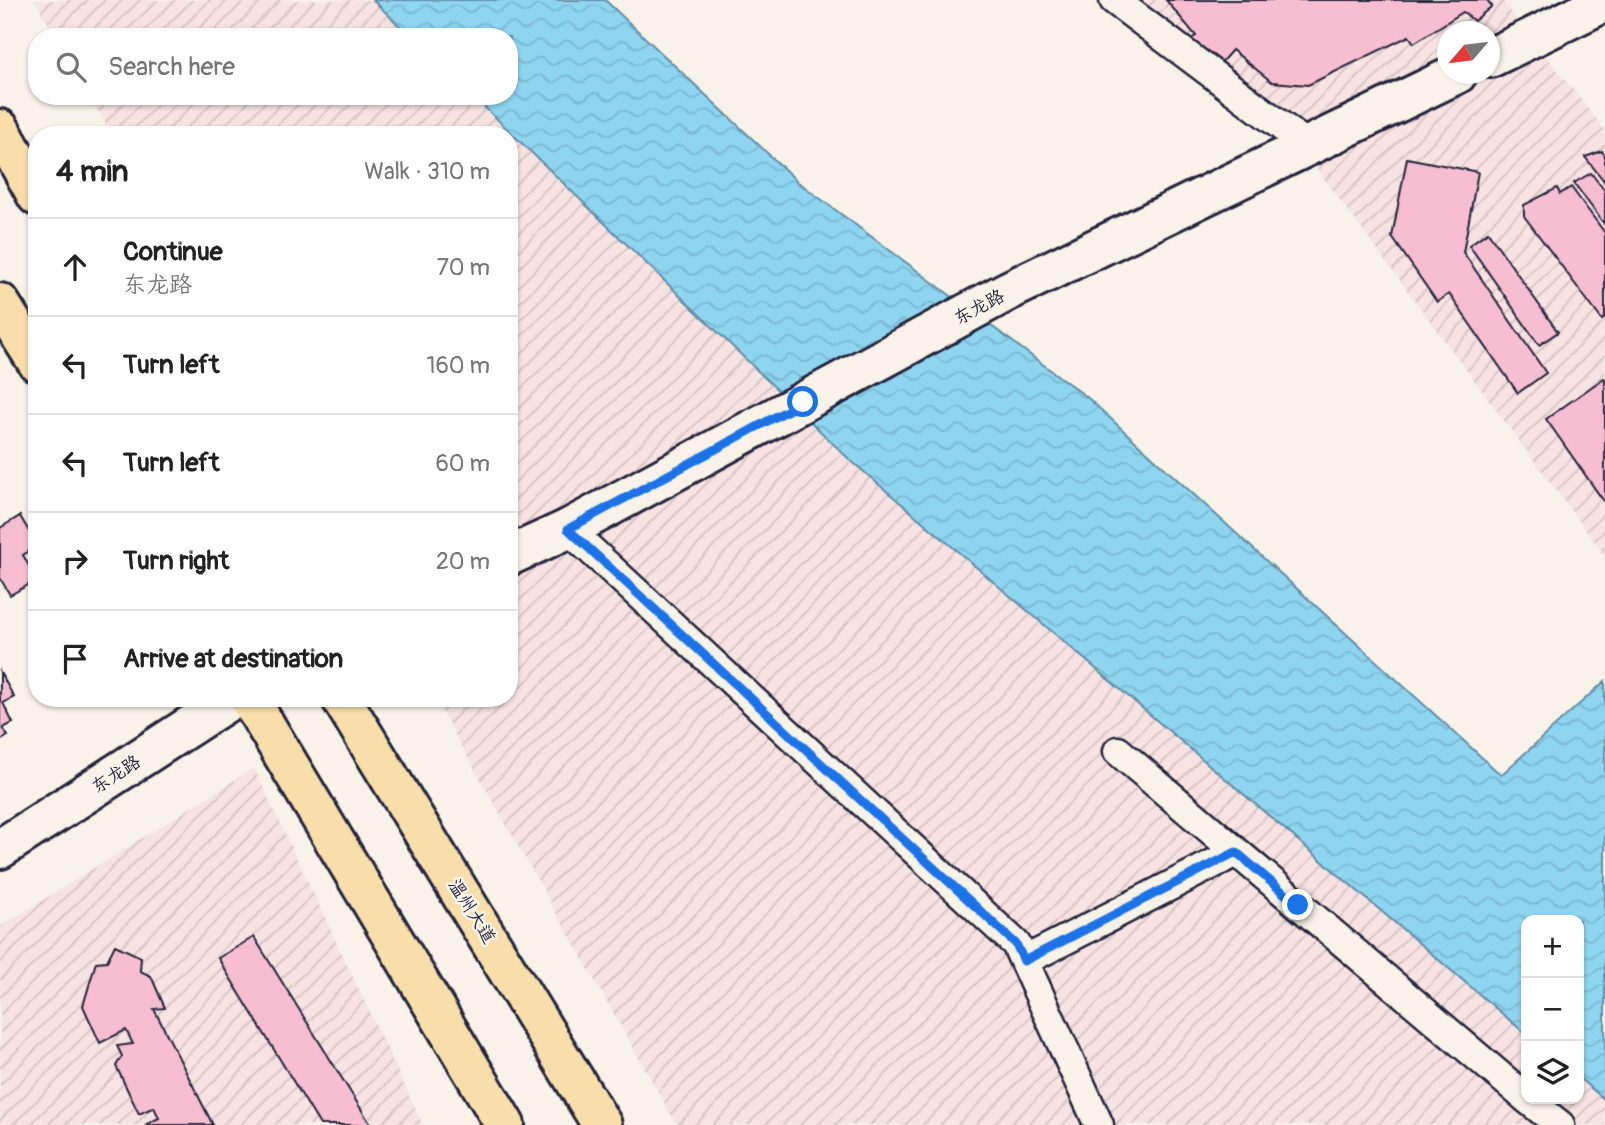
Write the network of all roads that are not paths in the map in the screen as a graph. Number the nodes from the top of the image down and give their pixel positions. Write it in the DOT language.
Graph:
graph roads {
  1 [pos="1114,0"];
  2 [pos="1605,2"];
  3 [pos="1500,53"];
  4 [pos="1437,84"];
  5 [pos="0,129"];
  6 [pos="1308,146"];
  7 [pos="28,180"];
  8 [pos="0,303"];
  9 [pos="28,348"];
  10 [pos="568,529"];
  11 [pos="518,552"];
  12 [pos="219,707"];
  13 [pos="253,707"];
  14 [pos="347,707"];
  15 [pos="1118,751"];
  16 [pos="0,849"];
  17 [pos="1236,852"];
  18 [pos="1024,961"];
  19 [pos="1538,1112"];
  20 [pos="505,1125"];
  21 [pos="602,1125"];
  22 [pos="1099,1125"];
  1 -- 6 [label="street"];
  2 -- 3 [label="street"];
  4 -- 6 [label="street, 东龙路"];
  5 -- 7 [label="main road"];
  6 -- 10 [label="street, 东龙路"];
  8 -- 9 [label="main road"];
  10 -- 11 [label="street, 东龙路"];
  10 -- 18 [label="street"];
  12 -- 16 [label="street, 东龙路"];
  13 -- 20 [label="main road"];
  14 -- 21 [label="main road, 温州大道"];
  15 -- 17 [label="street"];
  17 -- 18 [label="street"];
  17 -- 19 [label="street"];
  18 -- 22 [label="street"];
}
